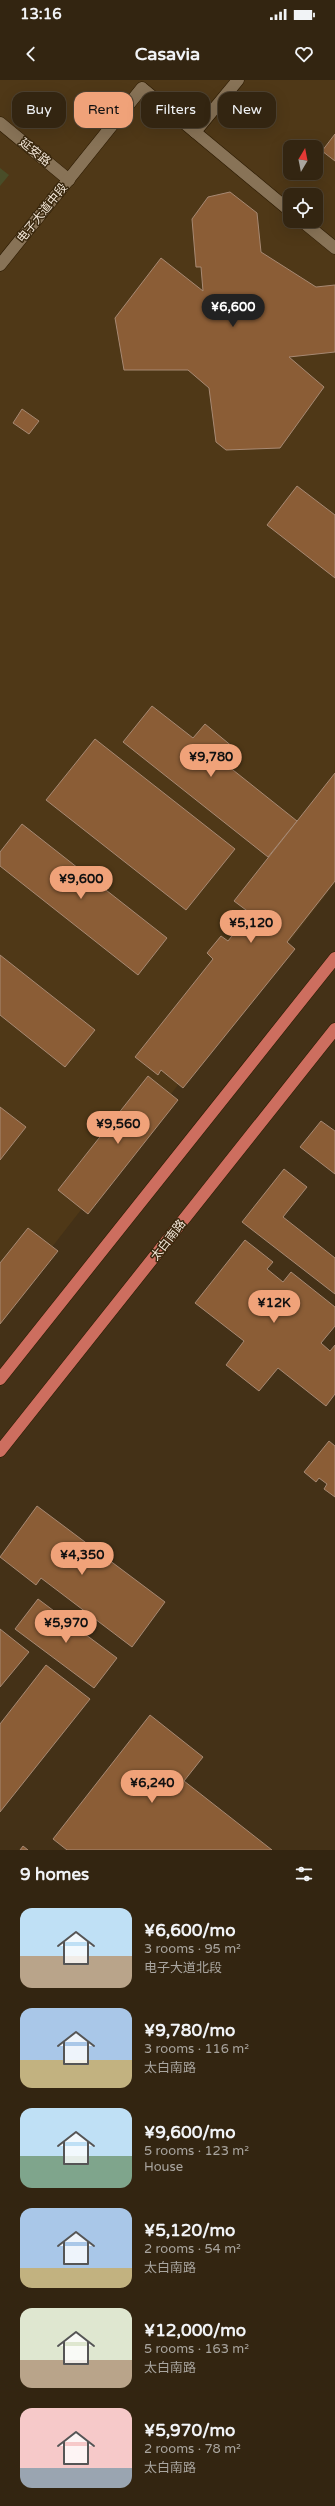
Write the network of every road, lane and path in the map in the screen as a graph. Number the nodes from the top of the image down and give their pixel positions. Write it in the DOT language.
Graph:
graph roads {
  1 [pos="238,80"];
  2 [pos="0,124"];
  3 [pos="195,132"];
  4 [pos="69,180"];
  5 [pos="283,205"];
  6 [pos="311,228"];
  7 [pos="335,248"];
  8 [pos="0,265"];
  9 [pos="335,958"];
  10 [pos="335,1030"];
  11 [pos="0,1379"];
  12 [pos="0,1451"];
  1 -- 3 [label="street"];
  2 -- 4 [label="street, 延安路"];
  3 -- 4 [label="street, 电子大道中段"];
  3 -- 5 [label="street"];
  4 -- 8 [label="street, 电子大道中段"];
  6 -- 7 [label="street"];
  9 -- 11 [label="main road"];
  10 -- 12 [label="main road, 太白南路"];
}
